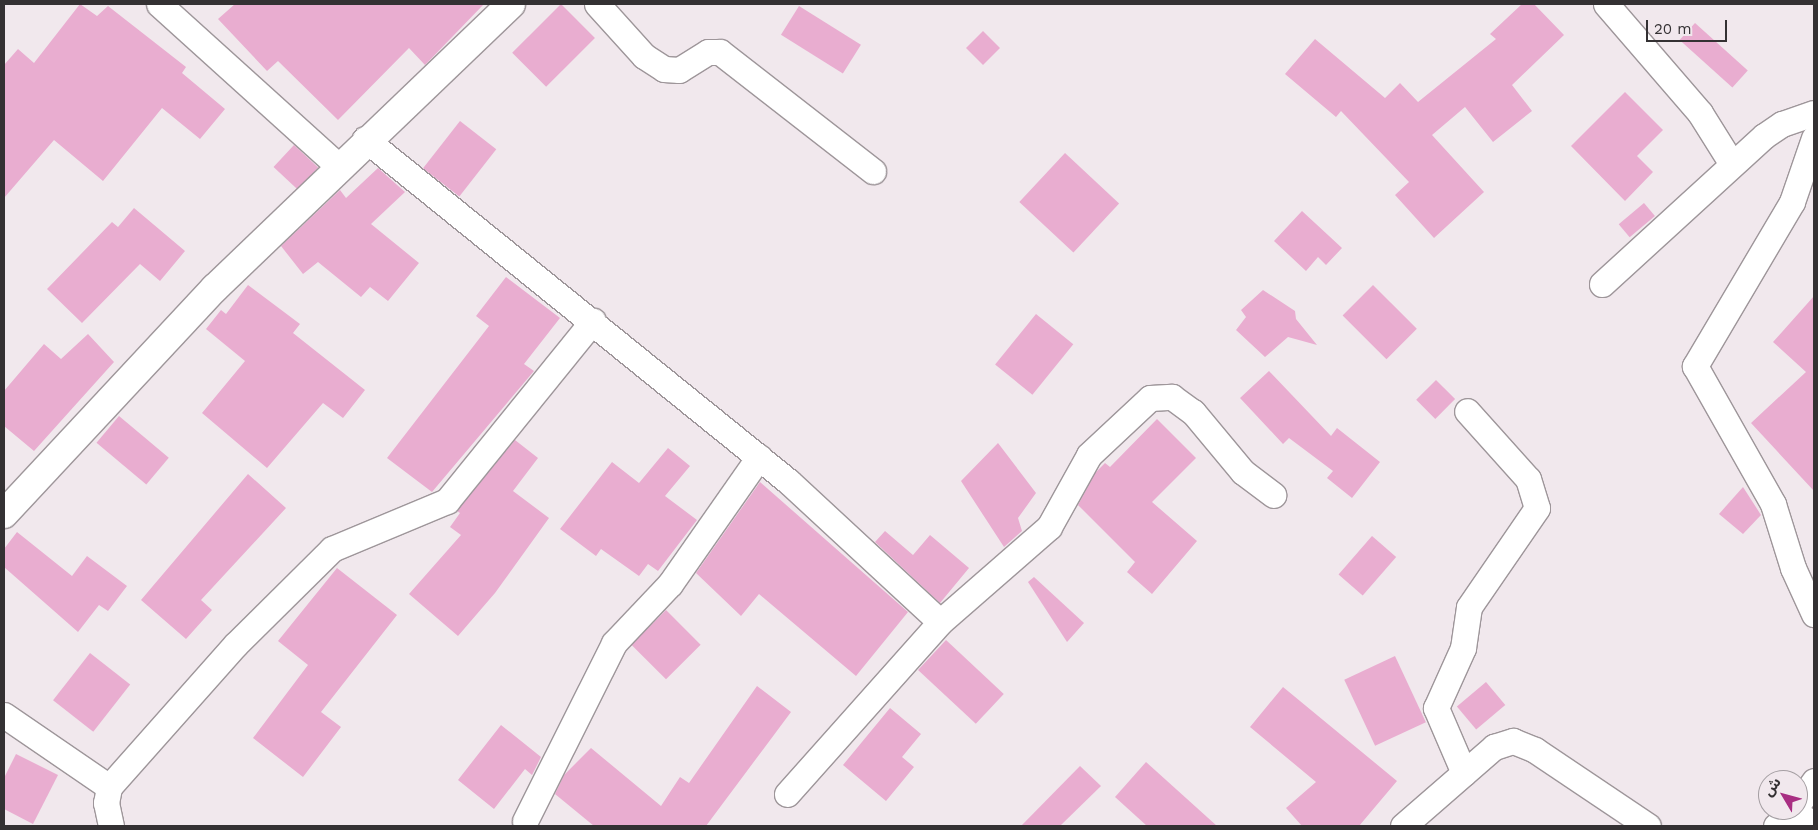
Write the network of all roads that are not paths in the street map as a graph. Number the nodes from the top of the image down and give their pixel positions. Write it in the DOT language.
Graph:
graph roads {
  1 [pos="159,4"];
  2 [pos="511,4"];
  3 [pos="597,4"];
  4 [pos="1606,4"];
  5 [pos="1814,113"];
  6 [pos="1814,138"];
  7 [pos="366,139"];
  8 [pos="1732,164"];
  9 [pos="338,166"];
  10 [pos="873,171"];
  11 [pos="1602,284"];
  12 [pos="593,321"];
  13 [pos="1467,412"];
  14 [pos="759,457"];
  15 [pos="1273,495"];
  16 [pos="4,514"];
  17 [pos="1814,614"];
  18 [pos="940,622"];
  19 [pos="4,715"];
  20 [pos="1464,772"];
  21 [pos="109,786"];
  22 [pos="787,794"];
  23 [pos="525,821"];
  24 [pos="112,826"];
  25 [pos="1403,826"];
  26 [pos="1648,826"];
  1 -- 9 [label="street"];
  2 -- 7 [label="street"];
  3 -- 10 [label="street"];
  4 -- 8 [label="street"];
  5 -- 8 [label="street"];
  6 -- 17 [label="street"];
  7 -- 9 [label="street"];
  7 -- 12 [label="street"];
  8 -- 11 [label="street"];
  9 -- 16 [label="street"];
  12 -- 14 [label="street"];
  12 -- 21 [label="street"];
  13 -- 20 [label="street"];
  14 -- 18 [label="street"];
  14 -- 23 [label="street"];
  15 -- 18 [label="street"];
  18 -- 22 [label="street"];
  19 -- 21 [label="street"];
  20 -- 25 [label="street"];
  20 -- 26 [label="street"];
  21 -- 24 [label="street"];
}
